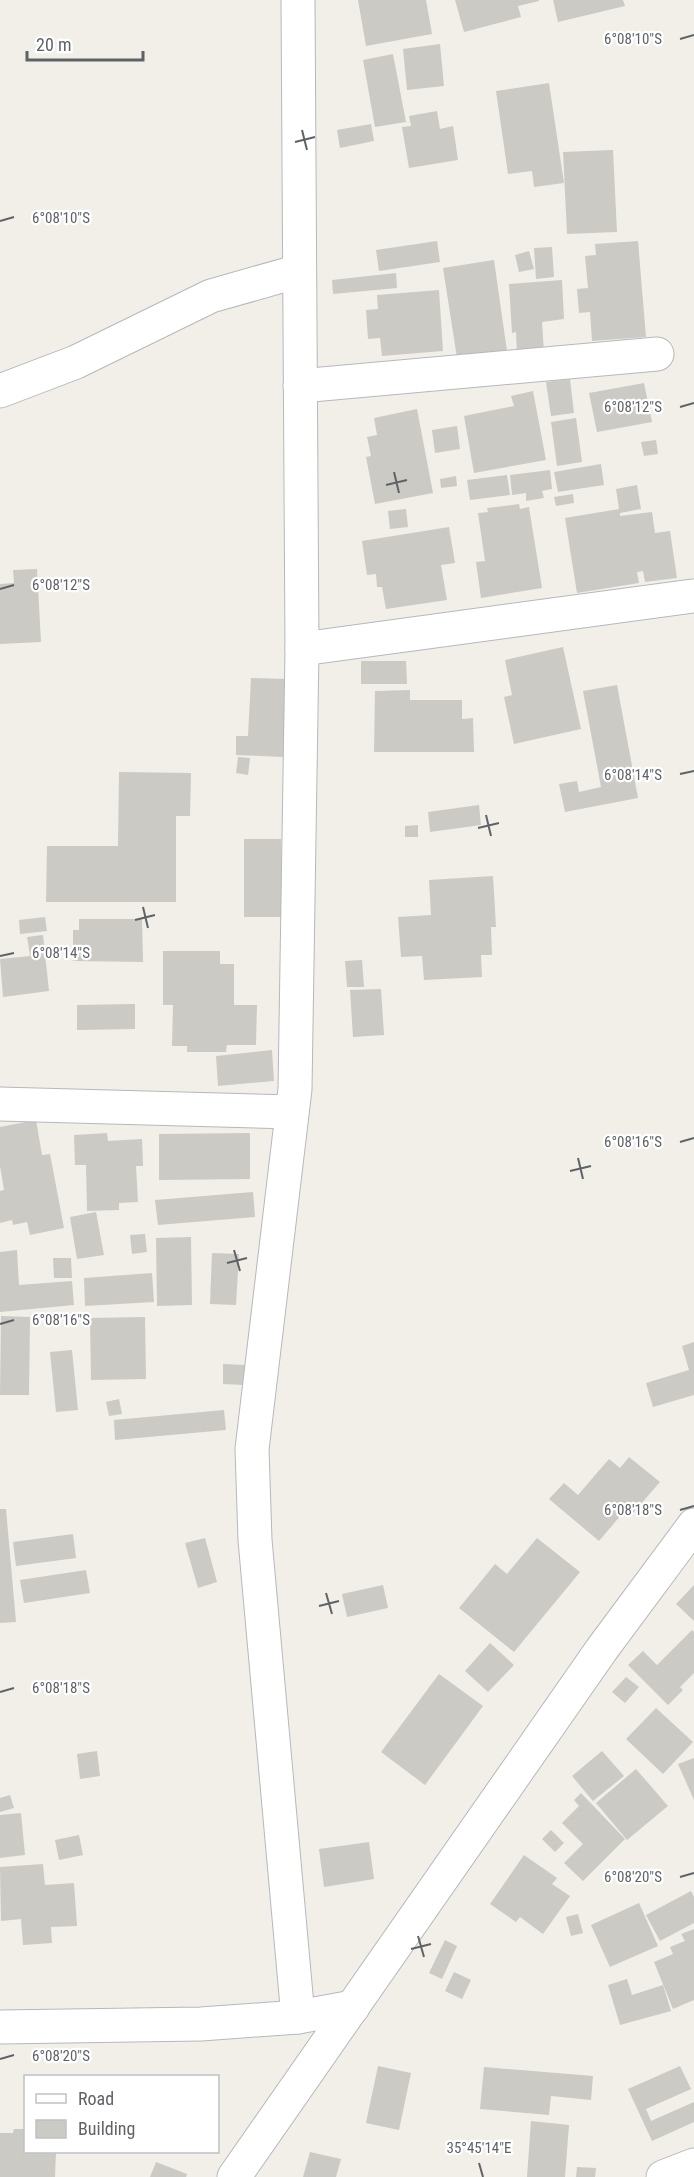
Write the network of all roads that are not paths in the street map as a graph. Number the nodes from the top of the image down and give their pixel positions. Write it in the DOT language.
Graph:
graph roads {
  1 [pos="298,0"];
  2 [pos="299,271"];
  3 [pos="657,354"];
  4 [pos="300,386"];
  5 [pos="0,391"];
  6 [pos="692,596"];
  7 [pos="302,649"];
  8 [pos="0,1104"];
  9 [pos="292,1112"];
  10 [pos="694,1525"];
  11 [pos="353,2007"];
  12 [pos="298,2017"];
  13 [pos="0,2027"];
  14 [pos="694,2165"];
  15 [pos="234,2177"];
  16 [pos="663,2177"];
  1 -- 2 [label="street"];
  2 -- 4 [label="street"];
  2 -- 5 [label="street"];
  3 -- 4 [label="street"];
  4 -- 7 [label="street"];
  6 -- 7 [label="street"];
  7 -- 9 [label="street"];
  8 -- 9 [label="street"];
  9 -- 12 [label="street"];
  10 -- 11 [label="street"];
  11 -- 12 [label="street"];
  11 -- 15 [label="street"];
  12 -- 13 [label="street"];
  14 -- 16 [label="street"];
}
